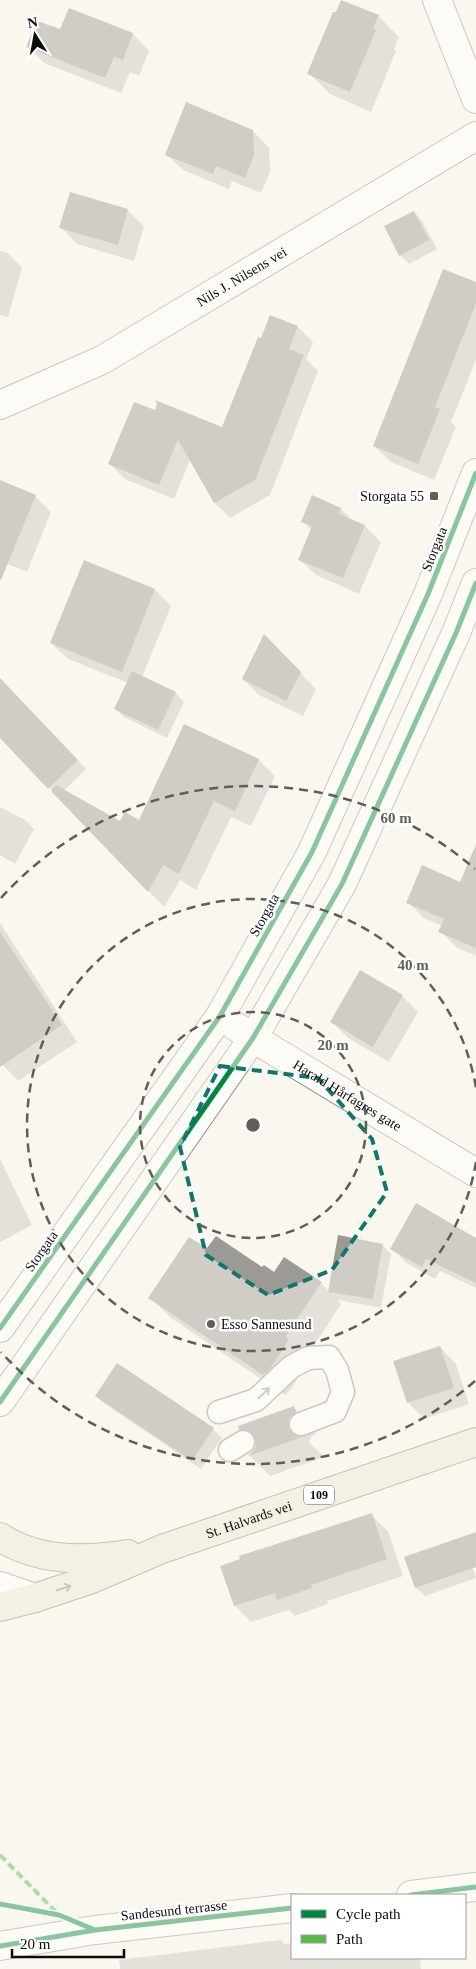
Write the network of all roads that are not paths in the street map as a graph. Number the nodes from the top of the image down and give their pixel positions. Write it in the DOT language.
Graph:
graph roads {
  1 [pos="437,0"];
  2 [pos="476,98"];
  3 [pos="476,136"];
  4 [pos="0,405"];
  5 [pos="476,473"];
  6 [pos="476,583"];
  7 [pos="220,1016"];
  8 [pos="253,1038"];
  9 [pos="476,1172"];
  10 [pos="0,1328"];
  11 [pos="0,1402"];
  12 [pos="220,1412"];
  13 [pos="300,1424"];
  14 [pos="476,1442"];
  15 [pos="0,1537"];
  16 [pos="162,1549"];
  17 [pos="0,1586"];
  18 [pos="36,1598"];
  19 [pos="0,1607"];
  20 [pos="476,1887"];
  21 [pos="419,1894"];
  22 [pos="291,1908"];
  23 [pos="0,1946"];
  1 -- 2 [label="street"];
  3 -- 4 [label="street, Nils J. Nilsens vei"];
  5 -- 7 [label="street, Storgata"];
  6 -- 8 [label="street"];
  7 -- 8 [label="street, Harald Hårfagres gate"];
  7 -- 10 [label="street, Storgata"];
  8 -- 9 [label="street, Harald Hårfagres gate"];
  8 -- 11 [label="street"];
  12 -- 13 [label="lane, one-way"];
  14 -- 16 [label="main road, St. Halvards vei / 109"];
  15 -- 16 [label="main road, St. Halvards vei / 109"];
  18 -- 16 [label="main road, St. Halvards vei / 109, one-way"];
  17 -- 18 [label="street"];
  18 -- 19 [label="main road, St. Halvards vei / 109"];
  20 -- 21 [label="street"];
  22 -- 23 [label="street, Sandesund terrasse"];
}
